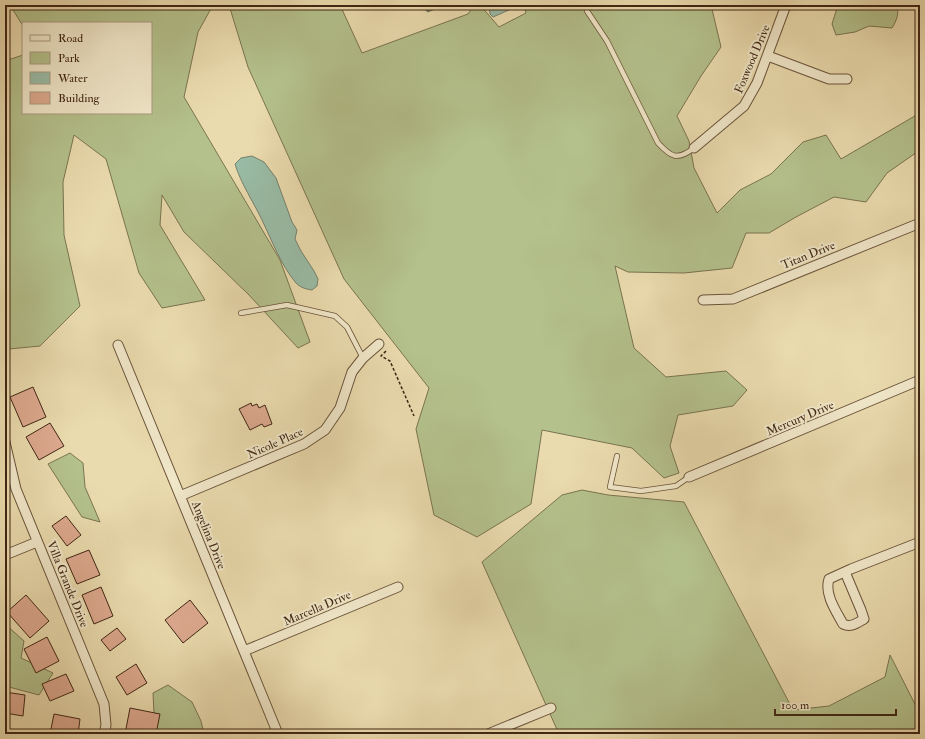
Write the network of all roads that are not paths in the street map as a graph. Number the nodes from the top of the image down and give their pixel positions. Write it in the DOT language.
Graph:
graph roads {
  1 [pos="786,5"];
  2 [pos="587,11"];
  3 [pos="768,56"];
  4 [pos="847,79"];
  5 [pos="694,148"];
  6 [pos="920,223"];
  7 [pos="703,300"];
  8 [pos="241,314"];
  9 [pos="118,344"];
  10 [pos="379,344"];
  11 [pos="363,358"];
  12 [pos="920,380"];
  13 [pos="5,442"];
  14 [pos="617,456"];
  15 [pos="690,478"];
  16 [pos="180,496"];
  17 [pos="37,542"];
  18 [pos="920,542"];
  19 [pos="5,555"];
  20 [pos="845,572"];
  21 [pos="398,587"];
  22 [pos="244,651"];
  23 [pos="551,708"];
  24 [pos="104,734"];
  25 [pos="278,734"];
  26 [pos="488,734"];
  1 -- 3 [label="street, Foxwood Drive"];
  2 -- 5 [label="lane"];
  3 -- 4 [label="street"];
  3 -- 5 [label="street, Foxwood Drive"];
  6 -- 7 [label="street, Titan Drive"];
  8 -- 11 [label="lane"];
  9 -- 16 [label="street, Angelina Drive"];
  10 -- 11 [label="street, Nicole Place"];
  11 -- 16 [label="street, Nicole Place"];
  12 -- 15 [label="street, Mercury Drive"];
  13 -- 17 [label="street, Villa Grande Drive"];
  14 -- 15 [label="lane"];
  16 -- 22 [label="street, Angelina Drive"];
  17 -- 19 [label="street"];
  17 -- 24 [label="street, Villa Grande Drive"];
  18 -- 20 [label="street"];
  20 -- 20 [label="street"];
  21 -- 22 [label="street, Marcella Drive"];
  22 -- 25 [label="street, Angelina Drive"];
  23 -- 26 [label="street"];
}
